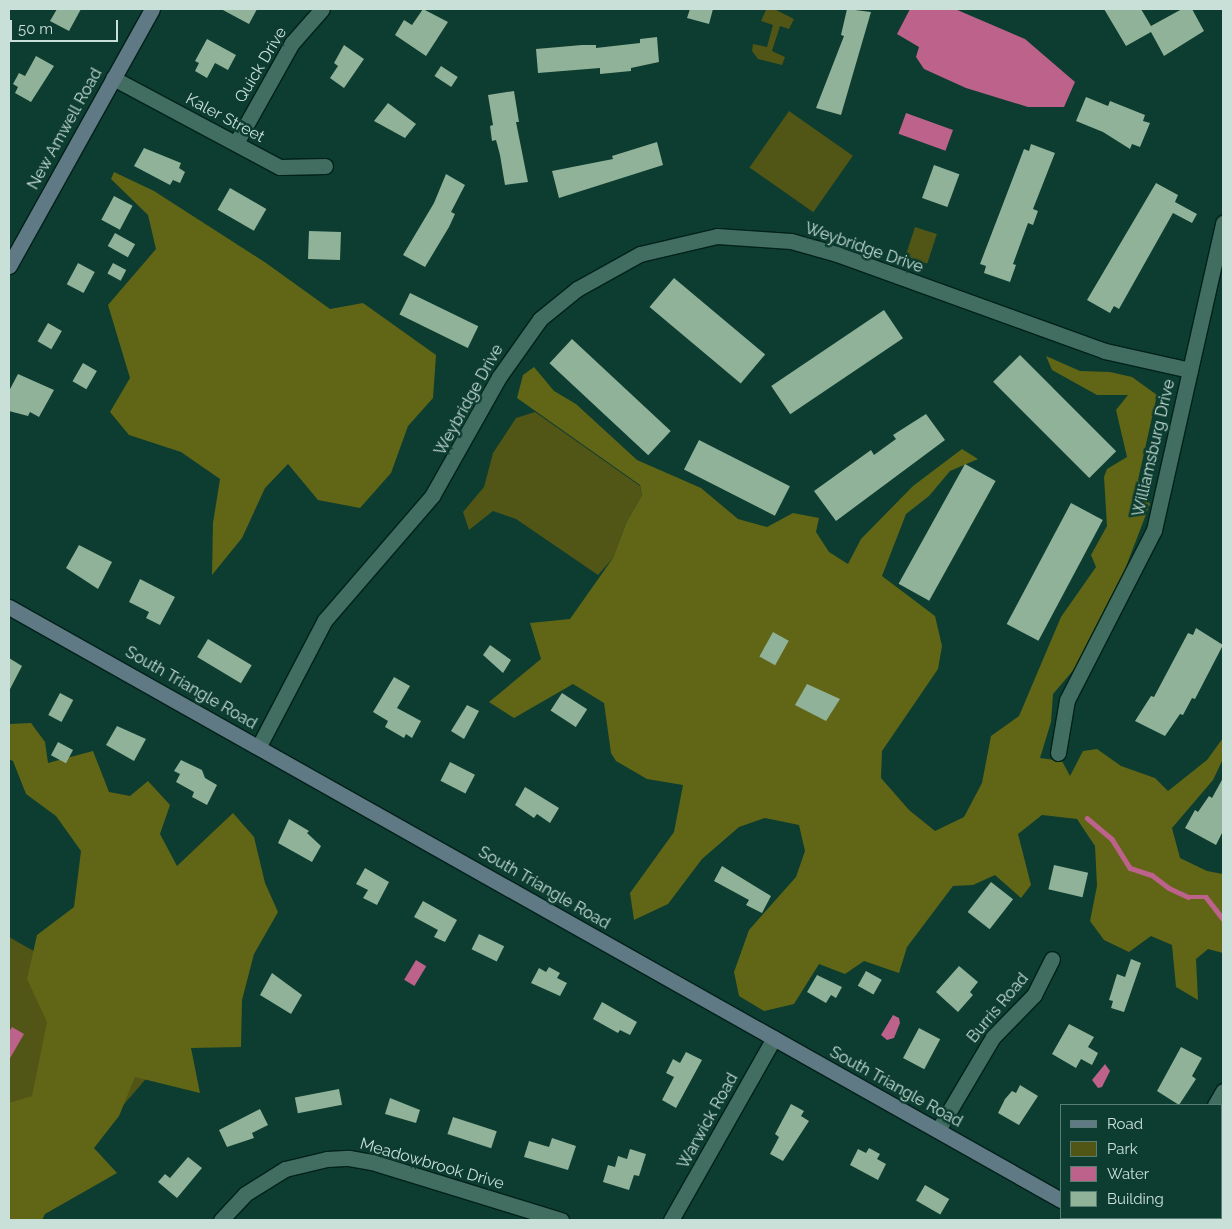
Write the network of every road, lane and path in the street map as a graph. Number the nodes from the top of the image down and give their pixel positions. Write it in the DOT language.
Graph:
graph roads {
  1 [pos="152,9"];
  2 [pos="322,9"];
  3 [pos="113,78"];
  4 [pos="236,144"];
  5 [pos="325,166"];
  6 [pos="1223,223"];
  7 [pos="9,266"];
  8 [pos="1190,370"];
  9 [pos="9,607"];
  10 [pos="259,746"];
  11 [pos="1058,754"];
  12 [pos="1052,959"];
  13 [pos="774,1038"];
  14 [pos="1223,1091"];
  15 [pos="1216,1104"];
  16 [pos="938,1130"];
  17 [pos="1060,1199"];
  18 [pos="221,1220"];
  19 [pos="562,1220"];
  20 [pos="671,1220"];
  1 -- 3 [label="street, New Amwell Road"];
  2 -- 4 [label="street, Quick Drive"];
  3 -- 4 [label="street, Kaler Street"];
  3 -- 7 [label="street, New Amwell Road"];
  4 -- 5 [label="street, Kaler Street"];
  6 -- 8 [label="street, Williamsburg Drive"];
  8 -- 10 [label="street, Weybridge Drive"];
  8 -- 11 [label="street, Williamsburg Drive"];
  9 -- 10 [label="street, South Triangle Road"];
  10 -- 13 [label="street, South Triangle Road"];
  12 -- 16 [label="street, Burris Road"];
  13 -- 16 [label="street, South Triangle Road"];
  13 -- 20 [label="street, Warwick Road"];
  14 -- 15 [label="street"];
  16 -- 17 [label="street, South Triangle Road"];
  18 -- 19 [label="street, Meadowbrook Drive"];
}
